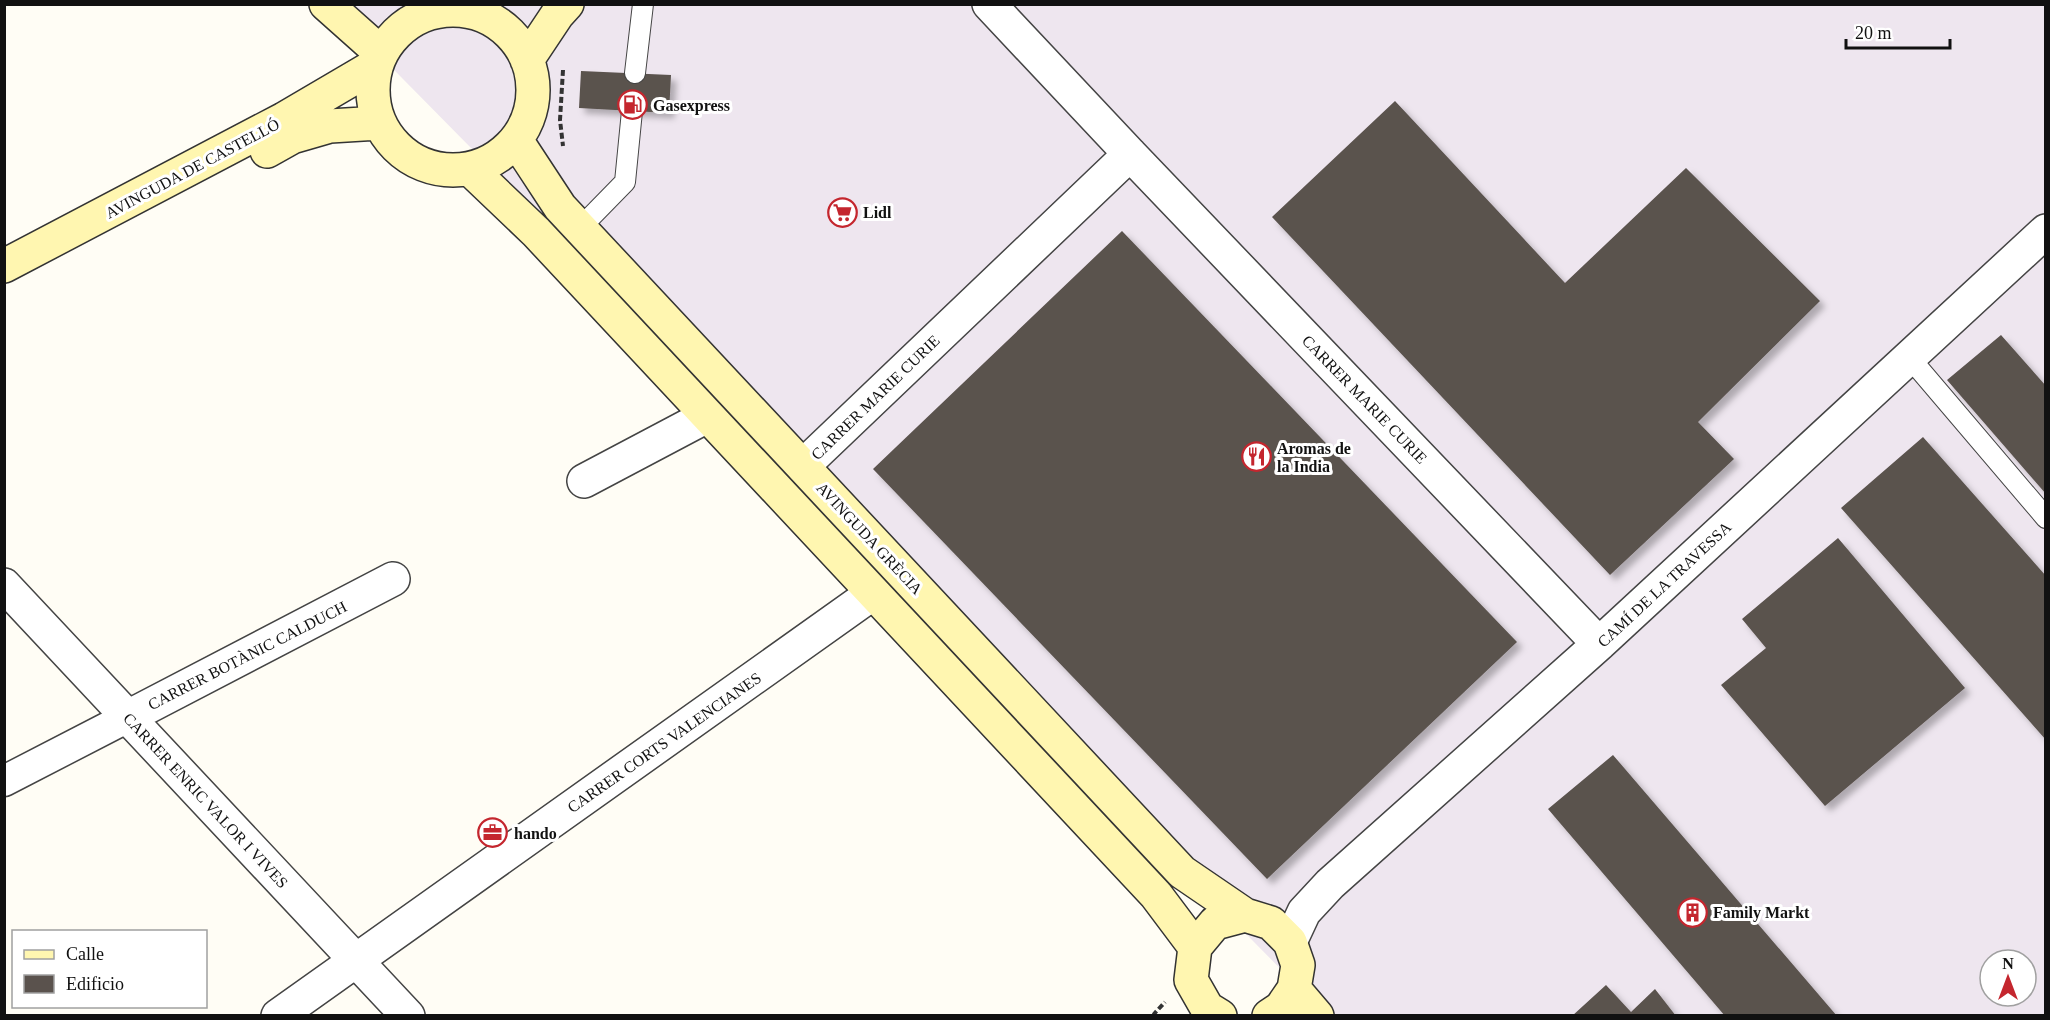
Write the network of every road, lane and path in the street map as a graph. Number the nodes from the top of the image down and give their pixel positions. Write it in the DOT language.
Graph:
graph roads {
  1 [pos="326,4"];
  2 [pos="567,4"];
  3 [pos="643,4"];
  4 [pos="989,4"];
  5 [pos="488,8"];
  6 [pos="379,59"];
  7 [pos="527,60"];
  8 [pos="636,73"];
  9 [pos="632,111"];
  10 [pos="379,123"];
  11 [pos="516,140"];
  12 [pos="1130,154"];
  13 [pos="470,169"];
  14 [pos="580,228"];
  15 [pos="2046,231"];
  16 [pos="4,266"];
  17 [pos="4,288"];
  18 [pos="1909,357"];
  19 [pos="707,416"];
  20 [pos="803,466"];
  21 [pos="584,481"];
  22 [pos="2046,518"];
  23 [pos="393,579"];
  24 [pos="4,585"];
  25 [pos="873,593"];
  26 [pos="1599,644"];
  27 [pos="128,717"];
  28 [pos="4,781"];
  29 [pos="1245,915"];
  30 [pos="1290,942"];
  31 [pos="1195,947"];
  32 [pos="356,960"];
  33 [pos="1294,989"];
  34 [pos="1207,1013"];
  35 [pos="278,1016"];
  36 [pos="408,1016"];
  37 [pos="1269,1016"];
  38 [pos="1317,1016"];
  1 -- 6 [label="main road"];
  2 -- 7 [label="main road"];
  3 -- 8 [label="lane"];
  4 -- 12 [label="street, CARRER MARIE CURIE"];
  5 -- 6 [label="main road"];
  5 -- 7 [label="main road"];
  6 -- 10 [label="main road"];
  6 -- 16 [label="main road, AVINGUDA DE CASTELLÓ"];
  7 -- 11 [label="main road"];
  9 -- 14 [label="lane"];
  10 -- 13 [label="main road"];
  10 -- 17 [label="main road, AVINGUDA DE CASTELLÓ"];
  11 -- 13 [label="main road"];
  11 -- 14 [label="main road, AVINGUDA GRÈCIA"];
  12 -- 20 [label="street, CARRER MARIE CURIE"];
  12 -- 26 [label="street, CARRER MARIE CURIE"];
  13 -- 19 [label="main road"];
  14 -- 20 [label="main road, AVINGUDA GRÈCIA"];
  15 -- 18 [label="street, CAMÍ DE LA TRAVESSA"];
  18 -- 22 [label="lane"];
  18 -- 26 [label="street, CAMÍ DE LA TRAVESSA"];
  19 -- 21 [label="street"];
  19 -- 25 [label="main road"];
  20 -- 29 [label="main road, AVINGUDA GRÈCIA"];
  23 -- 27 [label="street, CARRER BOTÀNIC CALDUCH"];
  24 -- 27 [label="street, CARRER ENRIC VALOR I VIVES"];
  25 -- 31 [label="main road"];
  25 -- 32 [label="street, CARRER CORTS VALENCIANES"];
  26 -- 30 [label="street, CAMÍ DE LA TRAVESSA"];
  27 -- 28 [label="street, CARRER BOTÀNIC CALDUCH"];
  27 -- 32 [label="street, CARRER ENRIC VALOR I VIVES"];
  29 -- 30 [label="main road, AVINGUDA GRÈCIA"];
  29 -- 31 [label="main road"];
  30 -- 33 [label="main road"];
  31 -- 34 [label="main road"];
  32 -- 35 [label="street, CARRER CORTS VALENCIANES"];
  32 -- 36 [label="street, CARRER ENRIC VALOR I VIVES"];
  33 -- 37 [label="main road"];
  33 -- 38 [label="main road"];
}
